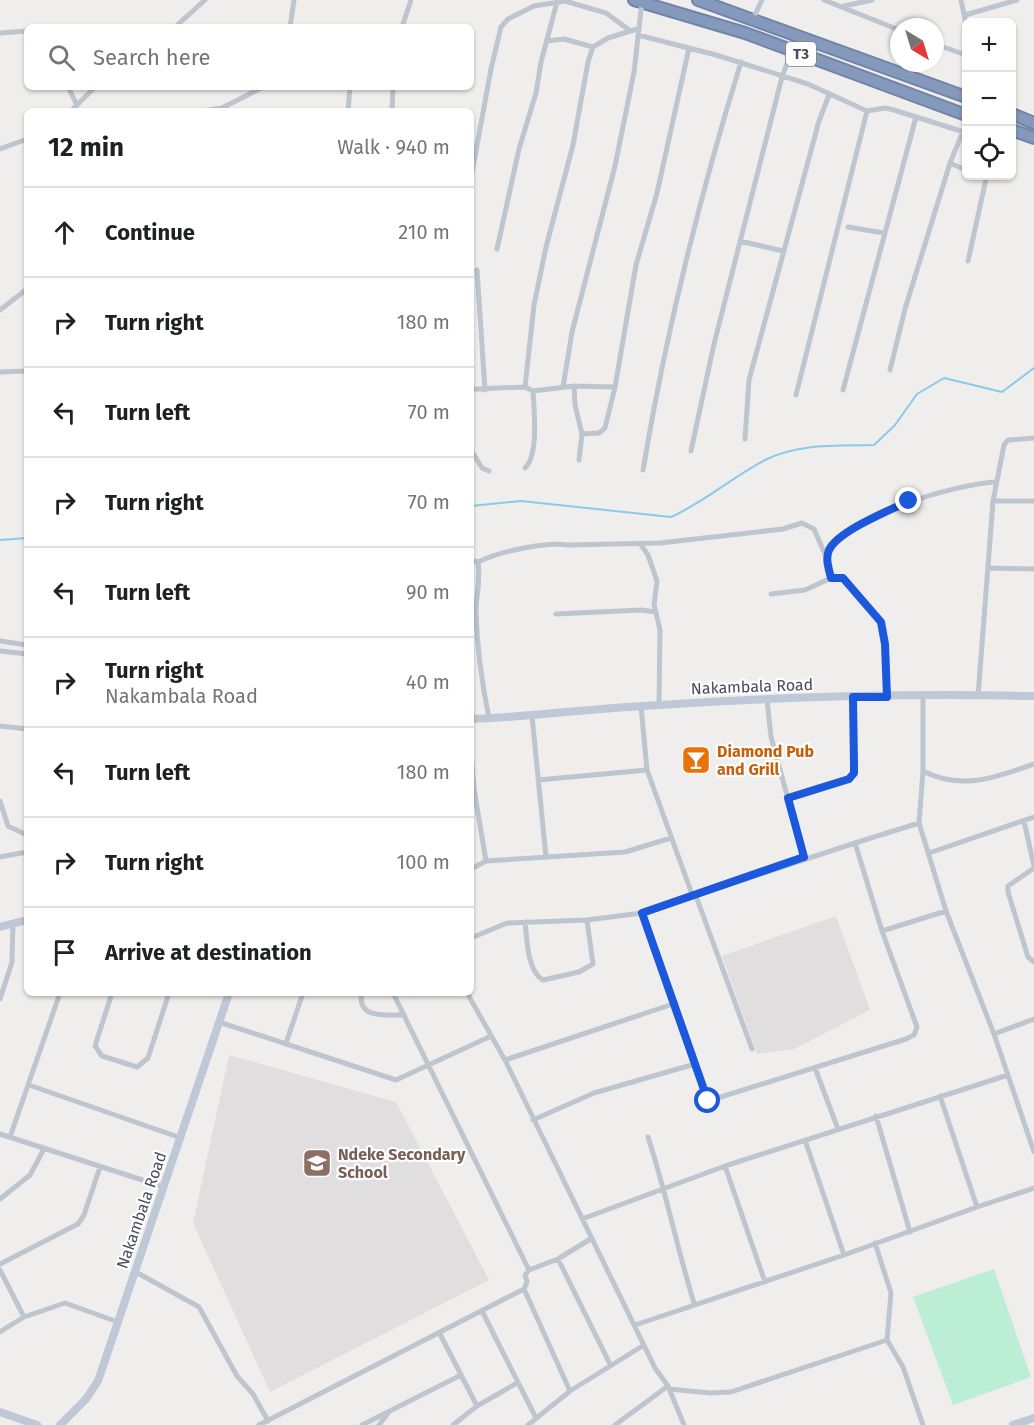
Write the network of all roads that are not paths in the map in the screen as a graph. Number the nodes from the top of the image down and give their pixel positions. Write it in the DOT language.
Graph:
graph roads {
  1 [pos="205,0"];
  2 [pos="294,0"];
  3 [pos="411,0"];
  4 [pos="698,0"];
  5 [pos="762,0"];
  6 [pos="824,0"];
  7 [pos="872,0"];
  8 [pos="961,0"];
  9 [pos="1017,0"];
  10 [pos="638,1"];
  11 [pos="557,2"];
  12 [pos="843,7"];
  13 [pos="965,15"];
  14 [pos="965,18"];
  15 [pos="753,21"];
  16 [pos="178,24"];
  17 [pos="290,24"];
  18 [pos="403,24"];
  19 [pos="890,26"];
  20 [pos="629,30"];
  21 [pos="24,31"];
  22 [pos="638,32"];
  23 [pos="0,33"];
  24 [pos="547,40"];
  25 [pos="593,47"];
  26 [pos="944,47"];
  27 [pos="689,48"];
  28 [pos="792,50"];
  29 [pos="962,54"];
  30 [pos="741,62"];
  31 [pos="782,77"];
  32 [pos="70,90"];
  33 [pos="92,90"];
  34 [pos="257,90"];
  35 [pos="350,90"];
  36 [pos="393,90"];
  37 [pos="829,95"];
  38 [pos="962,96"];
  39 [pos="77,105"];
  40 [pos="74,108"];
  41 [pos="224,108"];
  42 [pos="348,108"];
  43 [pos="392,108"];
  44 [pos="867,111"];
  45 [pos="962,114"];
  46 [pos="1016,116"];
  47 [pos="916,117"];
  48 [pos="1034,123"];
  49 [pos="962,131"];
  50 [pos="1016,132"];
  51 [pos="962,136"];
  52 [pos="1034,138"];
  53 [pos="24,140"];
  54 [pos="0,149"];
  55 [pos="474,159"];
  56 [pos="950,163"];
  57 [pos="962,168"];
  58 [pos="986,180"];
  59 [pos="848,226"];
  60 [pos="884,233"];
  61 [pos="740,241"];
  62 [pos="497,249"];
  63 [pos="783,251"];
  64 [pos="968,261"];
  65 [pos="477,270"];
  66 [pos="24,291"];
  67 [pos="0,310"];
  68 [pos="890,370"];
  69 [pos="24,371"];
  70 [pos="0,372"];
  71 [pos="574,386"];
  72 [pos="525,387"];
  73 [pos="563,387"];
  74 [pos="615,387"];
  75 [pos="474,390"];
  76 [pos="485,390"];
  77 [pos="843,390"];
  78 [pos="534,391"];
  79 [pos="796,394"];
  80 [pos="582,434"];
  81 [pos="1034,438"];
  82 [pos="745,439"];
  83 [pos="691,451"];
  84 [pos="474,455"];
  85 [pos="579,460"];
  86 [pos="525,468"];
  87 [pos="643,470"];
  88 [pos="489,471"];
  89 [pos="997,482"];
  90 [pos="993,501"];
  91 [pos="1034,501"];
  92 [pos="640,544"];
  93 [pos="827,559"];
  94 [pos="474,561"];
  95 [pos="478,562"];
  96 [pos="990,568"];
  97 [pos="1034,569"];
  98 [pos="831,578"];
  99 [pos="771,594"];
  100 [pos="656,612"];
  101 [pos="556,614"];
  102 [pos="474,620"];
  103 [pos="0,640"];
  104 [pos="24,644"];
  105 [pos="0,651"];
  106 [pos="24,654"];
  107 [pos="978,696"];
  108 [pos="1034,696"];
  109 [pos="853,697"];
  110 [pos="887,697"];
  111 [pos="923,697"];
  112 [pos="767,699"];
  113 [pos="659,705"];
  114 [pos="641,706"];
  115 [pos="532,716"];
  116 [pos="489,718"];
  117 [pos="474,719"];
  118 [pos="0,726"];
  119 [pos="24,729"];
  120 [pos="1034,764"];
  121 [pos="647,770"];
  122 [pos="923,771"];
  123 [pos="538,780"];
  124 [pos="788,798"];
  125 [pos="474,799"];
  126 [pos="0,801"];
  127 [pos="1034,817"];
  128 [pos="1024,821"];
  129 [pos="919,823"];
  130 [pos="24,834"];
  131 [pos="671,838"];
  132 [pos="855,843"];
  133 [pos="24,852"];
  134 [pos="929,853"];
  135 [pos="0,856"];
  136 [pos="546,856"];
  137 [pos="804,857"];
  138 [pos="486,861"];
  139 [pos="474,867"];
  140 [pos="1034,867"];
  141 [pos="695,897"];
  142 [pos="946,911"];
  143 [pos="642,913"];
  144 [pos="586,920"];
  145 [pos="24,921"];
  146 [pos="525,922"];
  147 [pos="13,924"];
  148 [pos="0,927"];
  149 [pos="882,931"];
  150 [pos="474,937"];
  151 [pos="1034,962"];
  152 [pos="59,996"];
  153 [pos="111,996"];
  154 [pos="168,996"];
  155 [pos="228,996"];
  156 [pos="302,996"];
  157 [pos="362,996"];
  158 [pos="394,996"];
  159 [pos="469,996"];
  160 [pos="0,999"];
  161 [pos="676,1003"];
  162 [pos="404,1015"];
  163 [pos="1034,1019"];
  164 [pos="219,1022"];
  165 [pos="994,1034"];
  166 [pos="489,1036"];
  167 [pos="286,1043"];
  168 [pos="752,1049"];
  169 [pos="505,1060"];
  170 [pos="695,1064"];
  171 [pos="427,1065"];
  172 [pos="815,1068"];
  173 [pos="1008,1075"];
  174 [pos="29,1085"];
  175 [pos="940,1096"];
  176 [pos="876,1116"];
  177 [pos="533,1120"];
  178 [pos="838,1129"];
  179 [pos="0,1134"];
  180 [pos="10,1137"];
  181 [pos="648,1137"];
  182 [pos="182,1138"];
  183 [pos="805,1140"];
  184 [pos="44,1149"];
  185 [pos="1034,1152"];
  186 [pos="725,1166"];
  187 [pos="100,1167"];
  188 [pos="164,1187"];
  189 [pos="1034,1188"];
  190 [pos="665,1189"];
  191 [pos="0,1199"];
  192 [pos="977,1207"];
  193 [pos="582,1219"];
  194 [pos="910,1232"];
  195 [pos="592,1238"];
  196 [pos="875,1243"];
  197 [pos="844,1255"];
  198 [pos="558,1259"];
  199 [pos="0,1264"];
  200 [pos="0,1270"];
  201 [pos="530,1270"];
  202 [pos="136,1272"];
  203 [pos="765,1282"];
  204 [pos="524,1289"];
  205 [pos="694,1303"];
  206 [pos="482,1311"];
  207 [pos="24,1317"];
  208 [pos="118,1322"];
  209 [pos="635,1325"];
  210 [pos="0,1332"];
  211 [pos="440,1334"];
  212 [pos="887,1340"];
  213 [pos="645,1345"];
  214 [pos="610,1364"];
  215 [pos="461,1375"];
  216 [pos="517,1383"];
  217 [pos="669,1388"];
  218 [pos="570,1391"];
  219 [pos="477,1406"];
  220 [pos="390,1411"];
  221 [pos="0,1412"];
  222 [pos="536,1418"];
  223 [pos="1034,1418"];
  224 [pos="270,1422"];
  225 [pos="37,1425"];
  226 [pos="60,1425"];
  227 [pos="260,1425"];
  228 [pos="362,1425"];
  229 [pos="379,1425"];
  230 [pos="453,1425"];
  231 [pos="528,1425"];
  232 [pos="615,1425"];
  233 [pos="684,1425"];
  234 [pos="923,1425"];
  235 [pos="1013,1425"];
  1 -- 16 [label="street"];
  2 -- 17 [label="street"];
  3 -- 18 [label="street"];
  4 -- 15 [label="highway, T3"];
  5 -- 15 [label="street"];
  6 -- 12 [label="street"];
  7 -- 12 [label="street"];
  8 -- 13 [label="street"];
  9 -- 13 [label="street"];
  10 -- 22 [label="street"];
  10 -- 28 [label="highway, T3"];
  11 -- 20 [label="street"];
  11 -- 24 [label="street"];
  11 -- 55 [label="street"];
  12 -- 19 [label="street"];
  13 -- 14 [label="street"];
  15 -- 38 [label="highway, T3"];
  20 -- 22 [label="street"];
  20 -- 25 [label="street"];
  21 -- 23 [label="street"];
  22 -- 27 [label="street"];
  22 -- 73 [label="street"];
  24 -- 25 [label="street"];
  24 -- 62 [label="street"];
  25 -- 72 [label="street"];
  26 -- 29 [label="street"];
  27 -- 30 [label="street"];
  27 -- 74 [label="street"];
  28 -- 31 [label="street"];
  28 -- 45 [label="highway, T3"];
  30 -- 31 [label="street"];
  30 -- 87 [label="street"];
  31 -- 37 [label="street"];
  31 -- 61 [label="street"];
  32 -- 39 [label="street"];
  33 -- 39 [label="street"];
  34 -- 41 [label="street"];
  35 -- 42 [label="street"];
  36 -- 43 [label="street"];
  37 -- 44 [label="street"];
  37 -- 63 [label="street"];
  39 -- 40 [label="street"];
  44 -- 47 [label="street"];
  44 -- 79 [label="street"];
  46 -- 48 [label="highway"];
  47 -- 49 [label="street"];
  47 -- 60 [label="street"];
  50 -- 52 [label="highway"];
  51 -- 56 [label="street"];
  53 -- 54 [label="street"];
  56 -- 57 [label="street"];
  56 -- 68 [label="street"];
  58 -- 64 [label="street"];
  59 -- 60 [label="street"];
  60 -- 77 [label="street"];
  61 -- 63 [label="street"];
  61 -- 83 [label="street"];
  63 -- 82 [label="street"];
  65 -- 76 [label="street"];
  66 -- 67 [label="street"];
  69 -- 70 [label="street"];
  71 -- 73 [label="street"];
  71 -- 74 [label="street"];
  71 -- 80 [label="street"];
  72 -- 76 [label="street"];
  72 -- 78 [label="street"];
  73 -- 78 [label="street"];
  74 -- 80 [label="street"];
  75 -- 76 [label="street"];
  78 -- 86 [label="street"];
  80 -- 85 [label="street"];
  81 -- 89 [label="street"];
  84 -- 88 [label="street"];
  89 -- 90 [label="street"];
  89 -- 93 [label="street"];
  90 -- 91 [label="street"];
  90 -- 96 [label="street"];
  92 -- 93 [label="street"];
  92 -- 95 [label="street"];
  92 -- 100 [label="street"];
  93 -- 98 [label="street"];
  94 -- 95 [label="street"];
  95 -- 102 [label="street"];
  96 -- 97 [label="street"];
  96 -- 107 [label="street"];
  98 -- 99 [label="street"];
  98 -- 110 [label="street"];
  100 -- 101 [label="street"];
  100 -- 113 [label="street"];
  102 -- 116 [label="street"];
  103 -- 104 [label="street"];
  105 -- 106 [label="street"];
  107 -- 108 [label="main road, Nakambala Road"];
  107 -- 111 [label="main road, Nakambala Road"];
  109 -- 110 [label="main road, Nakambala Road"];
  109 -- 112 [label="main road, Nakambala Road"];
  109 -- 124 [label="street"];
  110 -- 111 [label="main road, Nakambala Road"];
  111 -- 122 [label="street"];
  112 -- 113 [label="main road, Nakambala Road"];
  112 -- 124 [label="street"];
  113 -- 114 [label="main road, Nakambala Road"];
  114 -- 115 [label="main road, Nakambala Road"];
  114 -- 121 [label="street"];
  115 -- 116 [label="main road, Nakambala Road"];
  115 -- 123 [label="street"];
  116 -- 117 [label="main road, Nakambala Road"];
  118 -- 119 [label="street"];
  120 -- 122 [label="street"];
  121 -- 123 [label="street"];
  121 -- 131 [label="street"];
  122 -- 129 [label="street"];
  123 -- 136 [label="street"];
  124 -- 137 [label="street"];
  125 -- 138 [label="street"];
  126 -- 130 [label="street"];
  127 -- 128 [label="street"];
  128 -- 134 [label="street"];
  128 -- 140 [label="street"];
  129 -- 132 [label="street"];
  129 -- 134 [label="street"];
  131 -- 136 [label="street"];
  131 -- 141 [label="street"];
  132 -- 137 [label="street"];
  132 -- 149 [label="street"];
  133 -- 135 [label="street"];
  134 -- 142 [label="street"];
  136 -- 138 [label="street"];
  137 -- 141 [label="street"];
  138 -- 139 [label="street"];
  140 -- 151 [label="street"];
  141 -- 143 [label="street"];
  141 -- 168 [label="street"];
  142 -- 149 [label="street"];
  142 -- 165 [label="street"];
  143 -- 144 [label="street"];
  143 -- 161 [label="street"];
  144 -- 146 [label="street"];
  144 -- 146 [label="street"];
  145 -- 147 [label="main road"];
  146 -- 150 [label="street"];
  147 -- 148 [label="main road"];
  147 -- 160 [label="street"];
  149 -- 172 [label="street"];
  152 -- 174 [label="street"];
  153 -- 154 [label="street"];
  155 -- 164 [label="main road, Nakambala Road"];
  156 -- 167 [label="street"];
  157 -- 162 [label="street"];
  158 -- 162 [label="street"];
  159 -- 166 [label="street"];
  161 -- 169 [label="street"];
  161 -- 170 [label="street"];
  162 -- 171 [label="street"];
  163 -- 165 [label="street"];
  164 -- 167 [label="street"];
  164 -- 182 [label="main road, Nakambala Road"];
  165 -- 173 [label="street"];
  166 -- 169 [label="street"];
  166 -- 171 [label="street"];
  167 -- 171 [label="street"];
  169 -- 177 [label="street"];
  170 -- 172 [label="street"];
  170 -- 177 [label="street"];
  171 -- 201 [label="street"];
  172 -- 178 [label="street"];
  173 -- 175 [label="street"];
  173 -- 185 [label="street"];
  174 -- 180 [label="street"];
  174 -- 182 [label="street"];
  175 -- 176 [label="street"];
  175 -- 192 [label="street"];
  176 -- 178 [label="street"];
  176 -- 194 [label="street"];
  177 -- 193 [label="street"];
  178 -- 183 [label="street"];
  179 -- 180 [label="street"];
  180 -- 184 [label="street"];
  181 -- 190 [label="street"];
  182 -- 188 [label="main road, Nakambala Road"];
  183 -- 186 [label="street"];
  183 -- 197 [label="street"];
  184 -- 187 [label="street"];
  184 -- 191 [label="street"];
  186 -- 190 [label="street"];
  186 -- 203 [label="street"];
  187 -- 188 [label="street"];
  187 -- 199 [label="street"];
  188 -- 202 [label="main road, Nakambala Road"];
  189 -- 192 [label="street"];
  190 -- 193 [label="street"];
  190 -- 205 [label="street"];
  192 -- 194 [label="street"];
  193 -- 195 [label="street"];
  194 -- 196 [label="street"];
  195 -- 198 [label="street"];
  195 -- 209 [label="street"];
  196 -- 197 [label="street"];
  196 -- 212 [label="street"];
  197 -- 203 [label="street"];
  198 -- 201 [label="street"];
  198 -- 214 [label="street"];
  200 -- 207 [label="street"];
  201 -- 204 [label="street"];
  202 -- 208 [label="main road, Nakambala Road"];
  202 -- 224 [label="street"];
  203 -- 205 [label="street"];
  204 -- 206 [label="street"];
  204 -- 218 [label="street"];
  205 -- 209 [label="street"];
  206 -- 211 [label="street"];
  206 -- 216 [label="street"];
  207 -- 208 [label="street"];
  207 -- 210 [label="street"];
  208 -- 226 [label="main road, Nakambala Road"];
  209 -- 213 [label="street"];
  211 -- 215 [label="street"];
  211 -- 224 [label="street"];
  212 -- 217 [label="street"];
  212 -- 234 [label="street"];
  213 -- 214 [label="street"];
  213 -- 217 [label="street"];
  214 -- 218 [label="street"];
  215 -- 219 [label="street"];
  215 -- 220 [label="street"];
  216 -- 219 [label="street"];
  216 -- 222 [label="street"];
  217 -- 232 [label="street"];
  217 -- 233 [label="street"];
  218 -- 222 [label="street"];
  219 -- 230 [label="street"];
  220 -- 228 [label="street"];
  220 -- 229 [label="street"];
  221 -- 225 [label="main road"];
  222 -- 231 [label="street"];
  223 -- 235 [label="main road"];
  224 -- 227 [label="street"];
}
